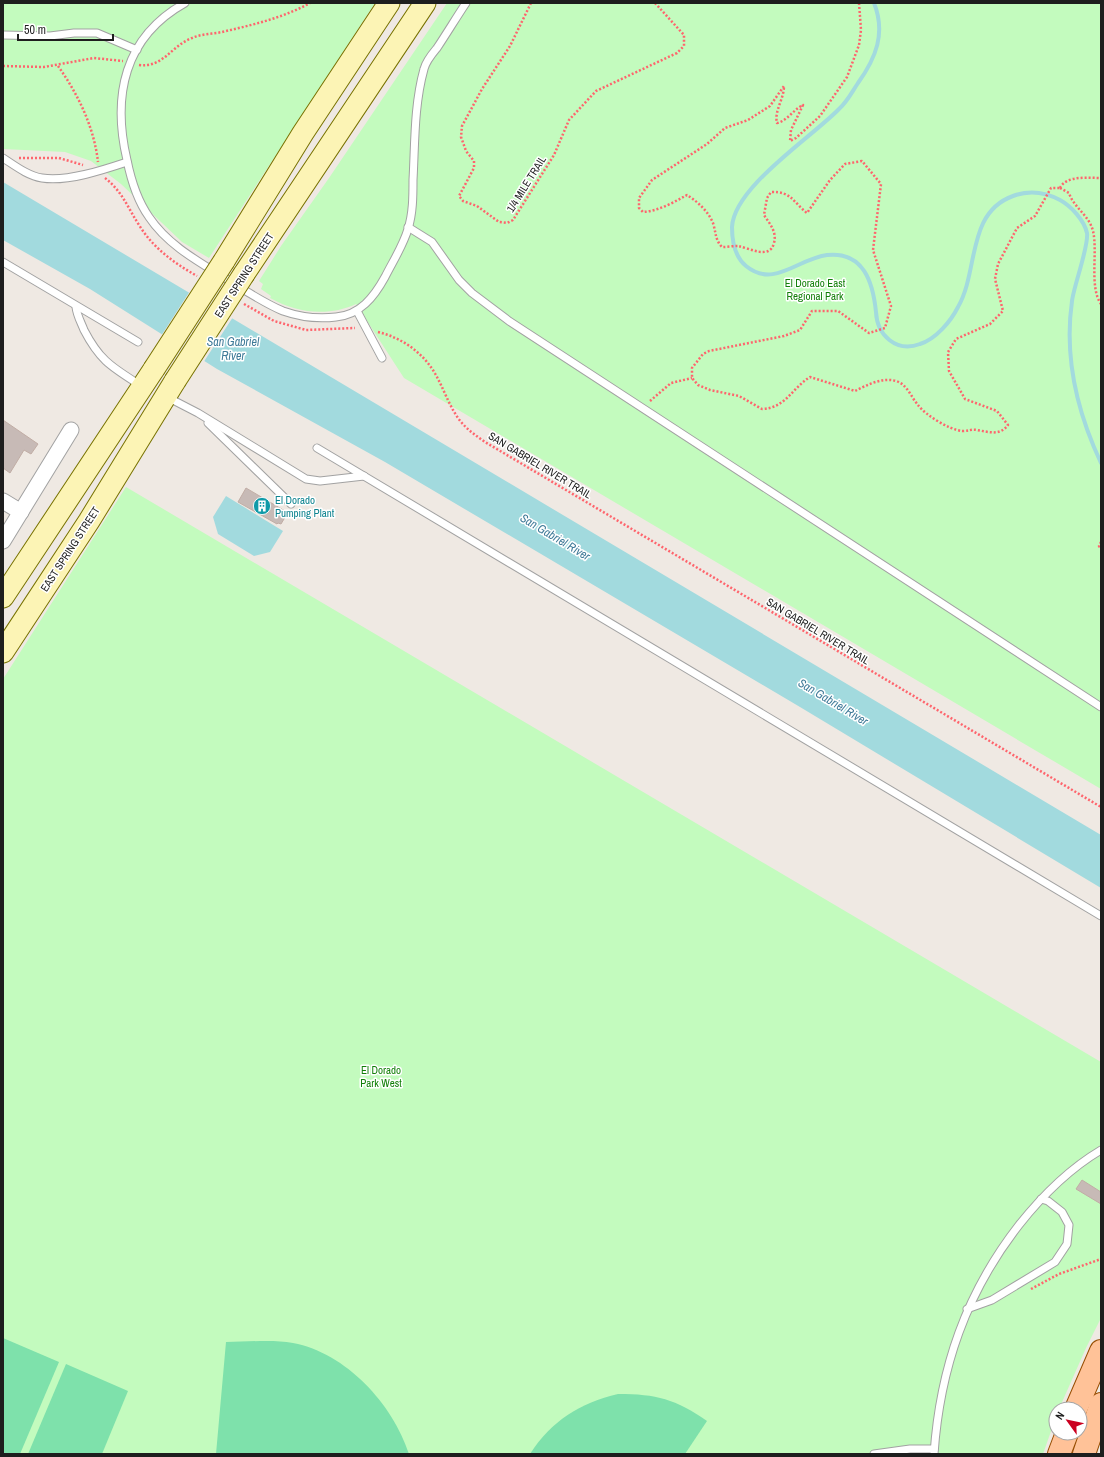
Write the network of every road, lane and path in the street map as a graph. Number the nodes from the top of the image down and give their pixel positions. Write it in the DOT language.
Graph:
graph roads {
  1 [pos="186,3"];
  2 [pos="310,3"];
  3 [pos="389,3"];
  4 [pos="425,3"];
  5 [pos="466,3"];
  6 [pos="531,3"];
  7 [pos="655,3"];
  8 [pos="859,3"];
  9 [pos="3,35"];
  10 [pos="137,50"];
  11 [pos="122,60"];
  12 [pos="137,65"];
  13 [pos="3,66"];
  14 [pos="58,66"];
  15 [pos="12,157"];
  16 [pos="3,158"];
  17 [pos="127,162"];
  18 [pos="96,172"];
  19 [pos="1101,178"];
  20 [pos="1060,188"];
  21 [pos="408,227"];
  22 [pos="3,262"];
  23 [pos="201,279"];
  24 [pos="241,303"];
  25 [pos="1101,304"];
  26 [pos="76,307"];
  27 [pos="357,311"];
  28 [pos="367,329"];
  29 [pos="138,342"];
  30 [pos="382,358"];
  31 [pos="692,378"];
  32 [pos="142,386"];
  33 [pos="170,388"];
  34 [pos="643,409"];
  35 [pos="198,413"];
  36 [pos="71,430"];
  37 [pos="317,448"];
  38 [pos="364,476"];
  39 [pos="3,501"];
  40 [pos="291,504"];
  41 [pos="21,512"];
  42 [pos="3,541"];
  43 [pos="1101,542"];
  44 [pos="1101,549"];
  45 [pos="3,597"];
  46 [pos="3,652"];
  47 [pos="1101,707"];
  48 [pos="1101,807"];
  49 [pos="1101,916"];
  50 [pos="1101,1150"];
  51 [pos="1041,1199"];
  52 [pos="1101,1260"];
  53 [pos="1026,1292"];
  54 [pos="967,1309"];
  55 [pos="1101,1351"];
  56 [pos="1079,1401"];
  57 [pos="1101,1404"];
  58 [pos="1064,1441"];
  59 [pos="934,1451"];
  60 [pos="874,1454"];
  61 [pos="1059,1454"];
  62 [pos="1084,1454"];
  1 -- 10 [label="lane"];
  2 -- 12 [label="path"];
  3 -- 32 [label="main road, bridge"];
  4 -- 33 [label="main road, EAST SPRING STREET, bridge"];
  5 -- 21 [label="lane"];
  6 -- 7 [label="path, 1/4 MILE TRAIL"];
  8 -- 31 [label="path"];
  9 -- 10 [label="lane"];
  10 -- 17 [label="lane"];
  11 -- 14 [label="path"];
  13 -- 14 [label="path"];
  14 -- 18 [label="path"];
  15 -- 18 [label="path"];
  16 -- 18 [label="lane"];
  17 -- 18 [label="lane"];
  17 -- 27 [label="lane"];
  18 -- 23 [label="path"];
  19 -- 20 [label="path"];
  20 -- 25 [label="path"];
  20 -- 31 [label="path"];
  21 -- 27 [label="lane"];
  21 -- 34 [label="lane"];
  22 -- 26 [label="lane"];
  24 -- 28 [label="path, SAN GABRIEL RIVER TRAIL"];
  26 -- 29 [label="lane"];
  26 -- 32 [label="lane"];
  27 -- 28 [label="lane"];
  28 -- 30 [label="lane"];
  28 -- 48 [label="path, SAN GABRIEL RIVER TRAIL"];
  31 -- 34 [label="path"];
  32 -- 45 [label="main road"];
  33 -- 35 [label="lane"];
  33 -- 46 [label="main road, EAST SPRING STREET"];
  34 -- 47 [label="lane"];
  35 -- 38 [label="lane"];
  35 -- 40 [label="lane"];
  36 -- 41 [label="street"];
  37 -- 38 [label="lane"];
  38 -- 49 [label="lane"];
  39 -- 41 [label="street"];
  41 -- 42 [label="street"];
  43 -- 44 [label="path"];
  50 -- 51 [label="lane"];
  51 -- 54 [label="lane"];
  51 -- 54 [label="lane"];
  52 -- 53 [label="path"];
  54 -- 59 [label="lane"];
  55 -- 56 [label="main road"];
  57 -- 62 [label="main road"];
  58 -- 61 [label="main road"];
  59 -- 60 [label="lane"];
}
